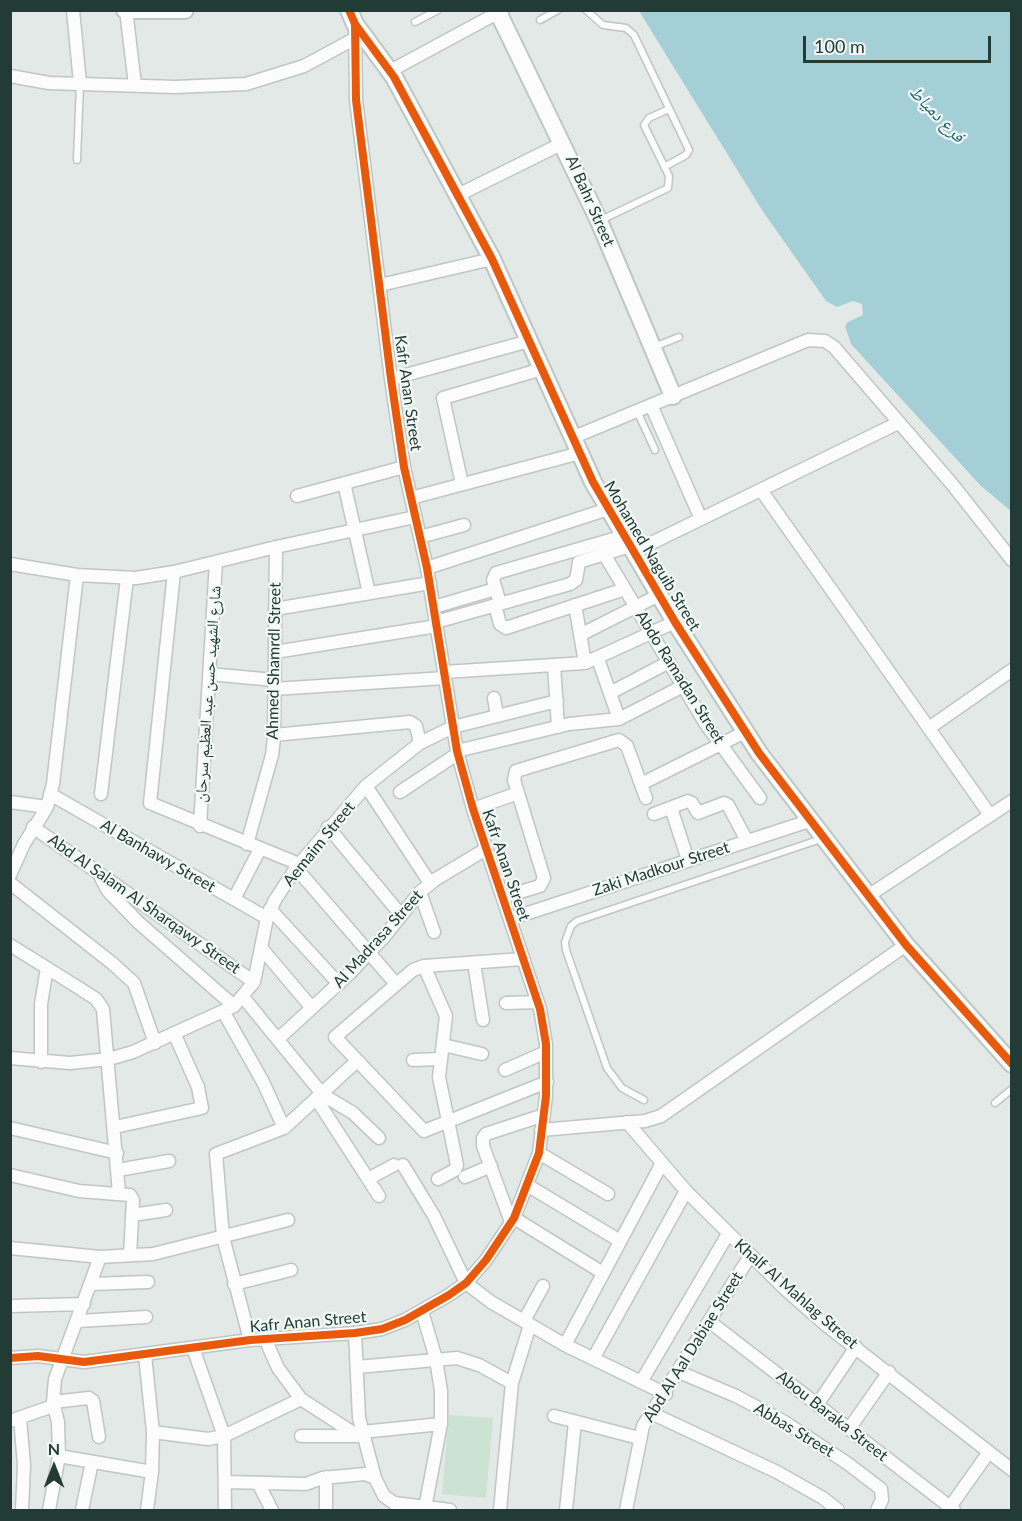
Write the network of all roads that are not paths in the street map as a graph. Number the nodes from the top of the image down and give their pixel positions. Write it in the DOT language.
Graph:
graph roads {
  1 [pos="73,10"];
  2 [pos="126,10"];
  3 [pos="185,10"];
  4 [pos="438,10"];
  5 [pos="558,10"];
  6 [pos="586,10"];
  7 [pos="499,11"];
  8 [pos="540,20"];
  9 [pos="416,22"];
  10 [pos="353,24"];
  11 [pos="390,71"];
  12 [pos="10,76"];
  13 [pos="80,83"];
  14 [pos="135,85"];
  15 [pos="669,109"];
  16 [pos="563,143"];
  17 [pos="77,160"];
  18 [pos="664,167"];
  19 [pos="456,196"];
  20 [pos="599,221"];
  21 [pos="492,259"];
  22 [pos="380,285"];
  23 [pos="679,337"];
  24 [pos="529,341"];
  25 [pos="654,347"];
  26 [pos="542,369"];
  27 [pos="391,379"];
  28 [pos="673,396"];
  29 [pos="651,405"];
  30 [pos="637,411"];
  31 [pos="898,423"];
  32 [pos="577,445"];
  33 [pos="655,450"];
  34 [pos="404,467"];
  35 [pos="344,483"];
  36 [pos="462,484"];
  37 [pos="762,490"];
  38 [pos="297,496"];
  39 [pos="411,498"];
  40 [pos="608,508"];
  41 [pos="416,517"];
  42 [pos="701,519"];
  43 [pos="464,525"];
  44 [pos="356,530"];
  45 [pos="420,537"];
  46 [pos="629,545"];
  47 [pos="276,547"];
  48 [pos="604,554"];
  49 [pos="1011,560"];
  50 [pos="216,561"];
  51 [pos="10,564"];
  52 [pos="427,568"];
  53 [pos="174,572"];
  54 [pos="77,575"];
  55 [pos="127,578"];
  56 [pos="430,583"];
  57 [pos="495,589"];
  58 [pos="625,589"];
  59 [pos="369,593"];
  60 [pos="659,595"];
  61 [pos="498,604"];
  62 [pos="575,605"];
  63 [pos="434,607"];
  64 [pos="636,607"];
  65 [pos="275,609"];
  66 [pos="675,622"];
  67 [pos="437,624"];
  68 [pos="651,633"];
  69 [pos="580,635"];
  70 [pos="275,652"];
  71 [pos="598,659"];
  72 [pos="669,662"];
  73 [pos="585,663"];
  74 [pos="554,665"];
  75 [pos="1011,670"];
  76 [pos="209,674"];
  77 [pos="445,675"];
  78 [pos="274,685"];
  79 [pos="683,687"];
  80 [pos="610,693"];
  81 [pos="494,698"];
  82 [pos="557,701"];
  83 [pos="497,716"];
  84 [pos="619,719"];
  85 [pos="453,727"];
  86 [pos="558,727"];
  87 [pos="929,728"];
  88 [pos="745,732"];
  89 [pos="274,735"];
  90 [pos="420,743"];
  91 [pos="721,745"];
  92 [pos="457,752"];
  93 [pos="641,784"];
  94 [pos="366,786"];
  95 [pos="400,792"];
  96 [pos="518,793"];
  97 [pos="101,794"];
  98 [pos="646,798"];
  99 [pos="759,798"];
  100 [pos="49,800"];
  101 [pos="1011,801"];
  102 [pos="10,802"];
  103 [pos="671,807"];
  104 [pos="473,809"];
  105 [pos="654,814"];
  106 [pos="990,815"];
  107 [pos="812,820"];
  108 [pos="200,826"];
  109 [pos="33,827"];
  110 [pos="328,827"];
  111 [pos="825,837"];
  112 [pos="747,841"];
  113 [pos="247,844"];
  114 [pos="260,849"];
  115 [pos="486,849"];
  116 [pos="688,860"];
  117 [pos="297,866"];
  118 [pos="10,875"];
  119 [pos="99,875"];
  120 [pos="10,883"];
  121 [pos="430,884"];
  122 [pos="420,892"];
  123 [pos="868,896"];
  124 [pos="503,897"];
  125 [pos="234,899"];
  126 [pos="269,913"];
  127 [pos="401,915"];
  128 [pos="510,919"];
  129 [pos="434,932"];
  130 [pos="10,945"];
  131 [pos="906,945"];
  132 [pos="262,949"];
  133 [pos="369,953"];
  134 [pos="524,959"];
  135 [pos="474,963"];
  136 [pos="424,966"];
  137 [pos="47,968"];
  138 [pos="254,982"];
  139 [pos="339,984"];
  140 [pos="396,984"];
  141 [pos="538,1002"];
  142 [pos="506,1003"];
  143 [pos="233,1005"];
  144 [pos="312,1008"];
  145 [pos="483,1020"];
  146 [pos="174,1033"];
  147 [pos="278,1039"];
  148 [pos="155,1042"];
  149 [pos="443,1045"];
  150 [pos="546,1052"];
  151 [pos="482,1054"];
  152 [pos="10,1058"];
  153 [pos="109,1059"];
  154 [pos="441,1059"];
  155 [pos="413,1060"];
  156 [pos="357,1061"];
  157 [pos="41,1062"];
  158 [pos="1011,1064"];
  159 [pos="505,1070"];
  160 [pos="547,1082"];
  161 [pos="1011,1089"];
  162 [pos="320,1098"];
  163 [pos="644,1100"];
  164 [pos="995,1102"];
  165 [pos="544,1115"];
  166 [pos="448,1121"];
  167 [pos="627,1122"];
  168 [pos="115,1127"];
  169 [pos="10,1128"];
  170 [pos="284,1128"];
  171 [pos="541,1130"];
  172 [pos="379,1138"];
  173 [pos="117,1153"];
  174 [pos="538,1153"];
  175 [pos="169,1161"];
  176 [pos="661,1165"];
  177 [pos="491,1166"];
  178 [pos="118,1170"];
  179 [pos="10,1175"];
  180 [pos="465,1177"];
  181 [pos="368,1179"];
  182 [pos="438,1179"];
  183 [pos="527,1185"];
  184 [pos="686,1191"];
  185 [pos="119,1193"];
  186 [pos="608,1194"];
  187 [pos="379,1196"];
  188 [pos="166,1210"];
  189 [pos="132,1215"];
  190 [pos="288,1220"];
  191 [pos="513,1220"];
  192 [pos="728,1233"];
  193 [pos="223,1237"];
  194 [pos="620,1241"];
  195 [pos="10,1248"];
  196 [pos="130,1255"];
  197 [pos="750,1256"];
  198 [pos="100,1257"];
  199 [pos="291,1270"];
  200 [pos="603,1273"];
  201 [pos="148,1282"];
  202 [pos="466,1282"];
  203 [pos="91,1284"];
  204 [pos="234,1284"];
  205 [pos="543,1286"];
  206 [pos="84,1304"];
  207 [pos="10,1306"];
  208 [pos="422,1311"];
  209 [pos="146,1317"];
  210 [pos="78,1321"];
  211 [pos="710,1322"];
  212 [pos="527,1323"];
  213 [pos="355,1333"];
  214 [pos="265,1339"];
  215 [pos="250,1340"];
  216 [pos="565,1345"];
  217 [pos="856,1347"];
  218 [pos="193,1348"];
  219 [pos="145,1355"];
  220 [pos="10,1358"];
  221 [pos="64,1359"];
  222 [pos="436,1359"];
  223 [pos="593,1359"];
  224 [pos="357,1367"];
  225 [pos="679,1372"];
  226 [pos="889,1372"];
  227 [pos="641,1382"];
  228 [pos="512,1383"];
  229 [pos="666,1394"];
  230 [pos="301,1399"];
  231 [pos="53,1404"];
  232 [pos="817,1405"];
  233 [pos="651,1413"];
  234 [pos="554,1416"];
  235 [pos="15,1419"];
  236 [pos="575,1422"];
  237 [pos="441,1424"];
  238 [pos="849,1429"];
  239 [pos="153,1432"];
  240 [pos="361,1435"];
  241 [pos="224,1436"];
  242 [pos="301,1436"];
  243 [pos="99,1437"];
  244 [pos="639,1438"];
  245 [pos="989,1452"];
  246 [pos="59,1456"];
  247 [pos="92,1462"];
  248 [pos="1011,1470"];
  249 [pos="152,1472"];
  250 [pos="326,1477"];
  251 [pos="375,1478"];
  252 [pos="226,1482"];
  253 [pos="258,1483"];
  254 [pos="411,1508"];
  255 [pos="425,1508"];
  256 [pos="952,1509"];
  257 [pos="22,1510"];
  258 [pos="50,1510"];
  259 [pos="82,1510"];
  260 [pos="147,1510"];
  261 [pos="225,1510"];
  262 [pos="272,1510"];
  263 [pos="326,1510"];
  264 [pos="450,1510"];
  265 [pos="500,1510"];
  266 [pos="566,1510"];
  267 [pos="626,1510"];
  268 [pos="838,1510"];
  269 [pos="877,1510"];
  1 -- 13 [label="street"];
  2 -- 3 [label="street"];
  2 -- 14 [label="street"];
  4 -- 9 [label="lane"];
  5 -- 8 [label="lane"];
  6 -- 15 [label="lane"];
  7 -- 11 [label="street"];
  7 -- 16 [label="street, Al Bahr Street"];
  10 -- 11 [label="street, Mohamed Naguib Street"];
  10 -- 14 [label="street"];
  10 -- 22 [label="street, Kafr Anan Street"];
  11 -- 19 [label="street, Mohamed Naguib Street"];
  12 -- 13 [label="street"];
  13 -- 14 [label="street"];
  13 -- 17 [label="lane"];
  15 -- 18 [label="lane"];
  15 -- 18 [label="lane"];
  16 -- 19 [label="street"];
  16 -- 20 [label="street, Al Bahr Street"];
  18 -- 20 [label="lane"];
  19 -- 21 [label="street, Mohamed Naguib Street"];
  20 -- 25 [label="street, Al Bahr Street"];
  21 -- 22 [label="street"];
  21 -- 24 [label="street, Mohamed Naguib Street"];
  22 -- 27 [label="street, Kafr Anan Street"];
  23 -- 25 [label="lane"];
  24 -- 26 [label="street, Mohamed Naguib Street"];
  24 -- 27 [label="street"];
  25 -- 28 [label="street, Al Bahr Street"];
  26 -- 32 [label="street, Mohamed Naguib Street"];
  26 -- 36 [label="street"];
  27 -- 34 [label="street, Kafr Anan Street"];
  28 -- 29 [label="street"];
  28 -- 31 [label="street"];
  29 -- 30 [label="street"];
  29 -- 42 [label="street"];
  30 -- 32 [label="street"];
  30 -- 33 [label="lane"];
  31 -- 37 [label="street"];
  31 -- 49 [label="street"];
  32 -- 36 [label="street"];
  32 -- 40 [label="street, Mohamed Naguib Street"];
  34 -- 35 [label="street"];
  34 -- 39 [label="street, Kafr Anan Street"];
  35 -- 38 [label="street"];
  35 -- 44 [label="street"];
  36 -- 39 [label="street"];
  37 -- 42 [label="street"];
  37 -- 87 [label="street"];
  39 -- 41 [label="street, Kafr Anan Street"];
  40 -- 46 [label="street, Mohamed Naguib Street"];
  40 -- 52 [label="street"];
  41 -- 44 [label="street"];
  41 -- 45 [label="street, Kafr Anan Street"];
  42 -- 46 [label="street"];
  43 -- 45 [label="street"];
  44 -- 47 [label="street"];
  44 -- 59 [label="street"];
  45 -- 52 [label="street, Kafr Anan Street"];
  46 -- 48 [label="street"];
  46 -- 57 [label="street"];
  46 -- 60 [label="street, Mohamed Naguib Street"];
  47 -- 50 [label="street"];
  47 -- 65 [label="street, Ahmed Shamrdl Street"];
  48 -- 58 [label="street, Abdo Ramadan Street"];
  48 -- 61 [label="street"];
  50 -- 53 [label="street"];
  50 -- 76 [label="street, شارع الشهيد حسن عبد العظيم سرحان"];
  51 -- 54 [label="street"];
  52 -- 56 [label="street, Kafr Anan Street"];
  53 -- 55 [label="street"];
  53 -- 108 [label="street"];
  54 -- 55 [label="street"];
  54 -- 100 [label="street"];
  55 -- 97 [label="street"];
  56 -- 59 [label="street"];
  56 -- 63 [label="street, Kafr Anan Street"];
  57 -- 61 [label="street"];
  57 -- 63 [label="street"];
  58 -- 62 [label="street"];
  58 -- 64 [label="street, Abdo Ramadan Street"];
  59 -- 65 [label="street"];
  60 -- 64 [label="street"];
  60 -- 66 [label="street, Mohamed Naguib Street"];
  61 -- 62 [label="street"];
  61 -- 67 [label="street"];
  62 -- 69 [label="street"];
  63 -- 67 [label="street, Kafr Anan Street"];
  64 -- 68 [label="street, Abdo Ramadan Street"];
  64 -- 69 [label="street"];
  65 -- 70 [label="street, Ahmed Shamrdl Street"];
  66 -- 68 [label="street"];
  66 -- 88 [label="street, Mohamed Naguib Street"];
  67 -- 70 [label="street"];
  67 -- 77 [label="street, Kafr Anan Street"];
  68 -- 71 [label="street"];
  68 -- 72 [label="street, Abdo Ramadan Street"];
  69 -- 73 [label="street"];
  70 -- 78 [label="street, Ahmed Shamrdl Street"];
  71 -- 73 [label="street"];
  71 -- 80 [label="street"];
  72 -- 79 [label="street, Abdo Ramadan Street"];
  72 -- 80 [label="street"];
  73 -- 74 [label="street"];
  74 -- 77 [label="street"];
  74 -- 82 [label="street"];
  75 -- 87 [label="street"];
  76 -- 78 [label="street"];
  76 -- 108 [label="street, شارع الشهيد حسن عبد العظيم سرحان"];
  77 -- 78 [label="street"];
  77 -- 85 [label="street, Kafr Anan Street"];
  78 -- 89 [label="street, Ahmed Shamrdl Street"];
  79 -- 84 [label="street"];
  79 -- 91 [label="street, Abdo Ramadan Street"];
  80 -- 84 [label="street"];
  81 -- 83 [label="street"];
  82 -- 83 [label="street, Aemaim Street"];
  82 -- 86 [label="street"];
  83 -- 85 [label="street, Aemaim Street"];
  84 -- 86 [label="street"];
  85 -- 90 [label="street, Aemaim Street"];
  85 -- 92 [label="street, Kafr Anan Street"];
  86 -- 92 [label="street"];
  87 -- 106 [label="street"];
  88 -- 91 [label="street"];
  88 -- 107 [label="street, Mohamed Naguib Street"];
  89 -- 90 [label="street"];
  89 -- 113 [label="street, Ahmed Shamrdl Street"];
  90 -- 94 [label="street, Aemaim Street"];
  91 -- 93 [label="street"];
  91 -- 99 [label="street, Abdo Ramadan Street"];
  92 -- 95 [label="street"];
  92 -- 104 [label="street, Kafr Anan Street"];
  93 -- 96 [label="street"];
  93 -- 98 [label="street"];
  94 -- 110 [label="street, Aemaim Street"];
  94 -- 121 [label="street"];
  96 -- 104 [label="street"];
  96 -- 124 [label="street"];
  100 -- 102 [label="street"];
  100 -- 109 [label="street"];
  100 -- 125 [label="street, Al Banhawy Street"];
  101 -- 106 [label="street"];
  103 -- 105 [label="street"];
  103 -- 112 [label="street"];
  103 -- 116 [label="street"];
  104 -- 115 [label="street, Kafr Anan Street"];
  106 -- 123 [label="street"];
  107 -- 111 [label="street, Mohamed Naguib Street"];
  107 -- 112 [label="street, Zaki Madkour Street"];
  108 -- 113 [label="street"];
  109 -- 118 [label="street"];
  109 -- 119 [label="street, Abd Al Salam Al Sharqawy Street"];
  110 -- 117 [label="street, Aemaim Street"];
  110 -- 127 [label="street"];
  111 -- 123 [label="street, Mohamed Naguib Street"];
  111 -- 163 [label="lane"];
  112 -- 116 [label="street, Zaki Madkour Street"];
  113 -- 114 [label="street"];
  114 -- 117 [label="street"];
  114 -- 125 [label="street"];
  115 -- 121 [label="street, Al Madrasa Street"];
  115 -- 124 [label="street, Kafr Anan Street"];
  116 -- 128 [label="street, Zaki Madkour Street"];
  117 -- 126 [label="street, Aemaim Street"];
  117 -- 133 [label="street"];
  119 -- 138 [label="street, Abd Al Salam Al Sharqawy Street"];
  119 -- 143 [label="street"];
  120 -- 148 [label="street"];
  121 -- 122 [label="street, Al Madrasa Street"];
  122 -- 127 [label="street, Al Madrasa Street"];
  122 -- 129 [label="street"];
  123 -- 131 [label="street, Mohamed Naguib Street"];
  124 -- 128 [label="street, Kafr Anan Street"];
  125 -- 126 [label="street, Al Banhawy Street"];
  126 -- 132 [label="street, Aemaim Street"];
  126 -- 139 [label="street, Al Banhawy Street"];
  127 -- 133 [label="street, Al Madrasa Street"];
  128 -- 134 [label="street, Kafr Anan Street"];
  130 -- 137 [label="street"];
  131 -- 158 [label="street, Mohamed Naguib Street"];
  131 -- 167 [label="street"];
  132 -- 138 [label="street, Aemaim Street"];
  132 -- 144 [label="street"];
  133 -- 139 [label="street, Al Madrasa Street"];
  133 -- 140 [label="street"];
  134 -- 135 [label="street"];
  134 -- 141 [label="street, Kafr Anan Street"];
  135 -- 136 [label="street"];
  135 -- 145 [label="street"];
  136 -- 140 [label="street"];
  136 -- 149 [label="street"];
  137 -- 153 [label="street"];
  137 -- 157 [label="street"];
  138 -- 143 [label="street, Aemaim Street"];
  139 -- 144 [label="street, Al Madrasa Street"];
  140 -- 156 [label="street"];
  141 -- 142 [label="street"];
  141 -- 150 [label="street, Kafr Anan Street"];
  143 -- 146 [label="street"];
  143 -- 147 [label="street"];
  143 -- 170 [label="street"];
  144 -- 147 [label="street, Al Madrasa Street"];
  146 -- 148 [label="street"];
  146 -- 168 [label="street"];
  147 -- 162 [label="street"];
  148 -- 153 [label="street"];
  149 -- 151 [label="street"];
  149 -- 154 [label="street"];
  150 -- 159 [label="street"];
  150 -- 160 [label="street, Kafr Anan Street"];
  152 -- 157 [label="street"];
  153 -- 157 [label="street"];
  153 -- 168 [label="street"];
  154 -- 155 [label="street"];
  154 -- 166 [label="street"];
  156 -- 162 [label="street"];
  156 -- 166 [label="street"];
  160 -- 165 [label="street, Kafr Anan Street"];
  160 -- 166 [label="street"];
  161 -- 164 [label="lane"];
  162 -- 170 [label="street"];
  162 -- 172 [label="street"];
  162 -- 181 [label="street"];
  165 -- 171 [label="street, Kafr Anan Street"];
  165 -- 177 [label="street"];
  166 -- 182 [label="street"];
  167 -- 171 [label="street"];
  167 -- 176 [label="street, Khalf Al Mahlag Street"];
  168 -- 173 [label="street"];
  169 -- 173 [label="street"];
  170 -- 193 [label="street"];
  171 -- 174 [label="street, Kafr Anan Street"];
  173 -- 178 [label="street"];
  174 -- 183 [label="street, Kafr Anan Street"];
  174 -- 186 [label="street"];
  175 -- 178 [label="street"];
  176 -- 184 [label="street, Khalf Al Mahlag Street"];
  176 -- 194 [label="street"];
  177 -- 180 [label="street"];
  177 -- 191 [label="street"];
  178 -- 185 [label="street"];
  179 -- 185 [label="street"];
  181 -- 187 [label="street"];
  181 -- 202 [label="street"];
  183 -- 191 [label="street, Kafr Anan Street"];
  183 -- 194 [label="street"];
  184 -- 192 [label="street, Khalf Al Mahlag Street"];
  184 -- 223 [label="street"];
  185 -- 189 [label="street"];
  188 -- 189 [label="street"];
  189 -- 196 [label="street"];
  190 -- 193 [label="street"];
  191 -- 200 [label="street"];
  191 -- 202 [label="street, Kafr Anan Street"];
  192 -- 197 [label="street, Khalf Al Mahlag Street"];
  192 -- 227 [label="street"];
  193 -- 196 [label="street"];
  193 -- 204 [label="street"];
  194 -- 200 [label="street"];
  195 -- 198 [label="street"];
  196 -- 198 [label="street"];
  197 -- 211 [label="street, Abd Al Aal Dabiae Street"];
  197 -- 217 [label="street, Khalf Al Mahlag Street"];
  198 -- 203 [label="street"];
  199 -- 204 [label="street"];
  200 -- 216 [label="street"];
  201 -- 203 [label="street"];
  202 -- 208 [label="street, Kafr Anan Street"];
  202 -- 212 [label="street"];
  203 -- 206 [label="street"];
  204 -- 215 [label="street"];
  205 -- 212 [label="street"];
  206 -- 207 [label="street"];
  206 -- 210 [label="street"];
  208 -- 213 [label="street, Kafr Anan Street"];
  208 -- 222 [label="street"];
  209 -- 210 [label="street"];
  210 -- 221 [label="street"];
  211 -- 225 [label="street, Abd Al Aal Dabiae Street"];
  211 -- 232 [label="street, Abou Baraka Street"];
  212 -- 216 [label="street"];
  212 -- 228 [label="street"];
  213 -- 214 [label="street, Kafr Anan Street"];
  213 -- 224 [label="street"];
  214 -- 215 [label="street, Kafr Anan Street"];
  214 -- 230 [label="street"];
  215 -- 218 [label="street, Kafr Anan Street"];
  216 -- 223 [label="street"];
  217 -- 226 [label="street, Khalf Al Mahlag Street"];
  217 -- 232 [label="street"];
  218 -- 219 [label="street, Kafr Anan Street"];
  218 -- 241 [label="street"];
  219 -- 221 [label="street, Kafr Anan Street"];
  219 -- 239 [label="street"];
  220 -- 221 [label="street, Kafr Anan Street"];
  221 -- 231 [label="street"];
  222 -- 224 [label="street"];
  222 -- 228 [label="street"];
  222 -- 237 [label="street"];
  223 -- 227 [label="street"];
  224 -- 240 [label="street"];
  225 -- 229 [label="street, Abd Al Aal Dabiae Street"];
  225 -- 269 [label="street, Abbas Street"];
  226 -- 238 [label="street"];
  226 -- 245 [label="street, Khalf Al Mahlag Street"];
  227 -- 229 [label="street"];
  228 -- 265 [label="street"];
  229 -- 233 [label="street, Abd Al Aal Dabiae Street"];
  230 -- 240 [label="street"];
  230 -- 241 [label="street"];
  231 -- 235 [label="street"];
  231 -- 243 [label="street"];
  231 -- 246 [label="street"];
  232 -- 238 [label="street, Abou Baraka Street"];
  233 -- 244 [label="street, Abd Al Aal Dabiae Street"];
  233 -- 268 [label="street"];
  234 -- 236 [label="street"];
  235 -- 257 [label="street"];
  236 -- 244 [label="street"];
  236 -- 266 [label="street"];
  237 -- 240 [label="street"];
  237 -- 255 [label="street"];
  238 -- 256 [label="street, Abou Baraka Street"];
  239 -- 241 [label="street"];
  239 -- 249 [label="street"];
  240 -- 242 [label="street"];
  240 -- 251 [label="street"];
  241 -- 252 [label="street"];
  244 -- 267 [label="street, Abd Al Aal Dabiae Street"];
  245 -- 248 [label="street, Khalf Al Mahlag Street"];
  245 -- 256 [label="street"];
  246 -- 247 [label="street"];
  246 -- 258 [label="street"];
  247 -- 249 [label="street"];
  247 -- 259 [label="street"];
  249 -- 260 [label="street"];
  250 -- 251 [label="street"];
  250 -- 253 [label="street"];
  250 -- 263 [label="street"];
  251 -- 254 [label="street"];
  252 -- 253 [label="street"];
  252 -- 261 [label="street"];
  253 -- 262 [label="street"];
  254 -- 255 [label="street"];
  255 -- 264 [label="street"];
}
